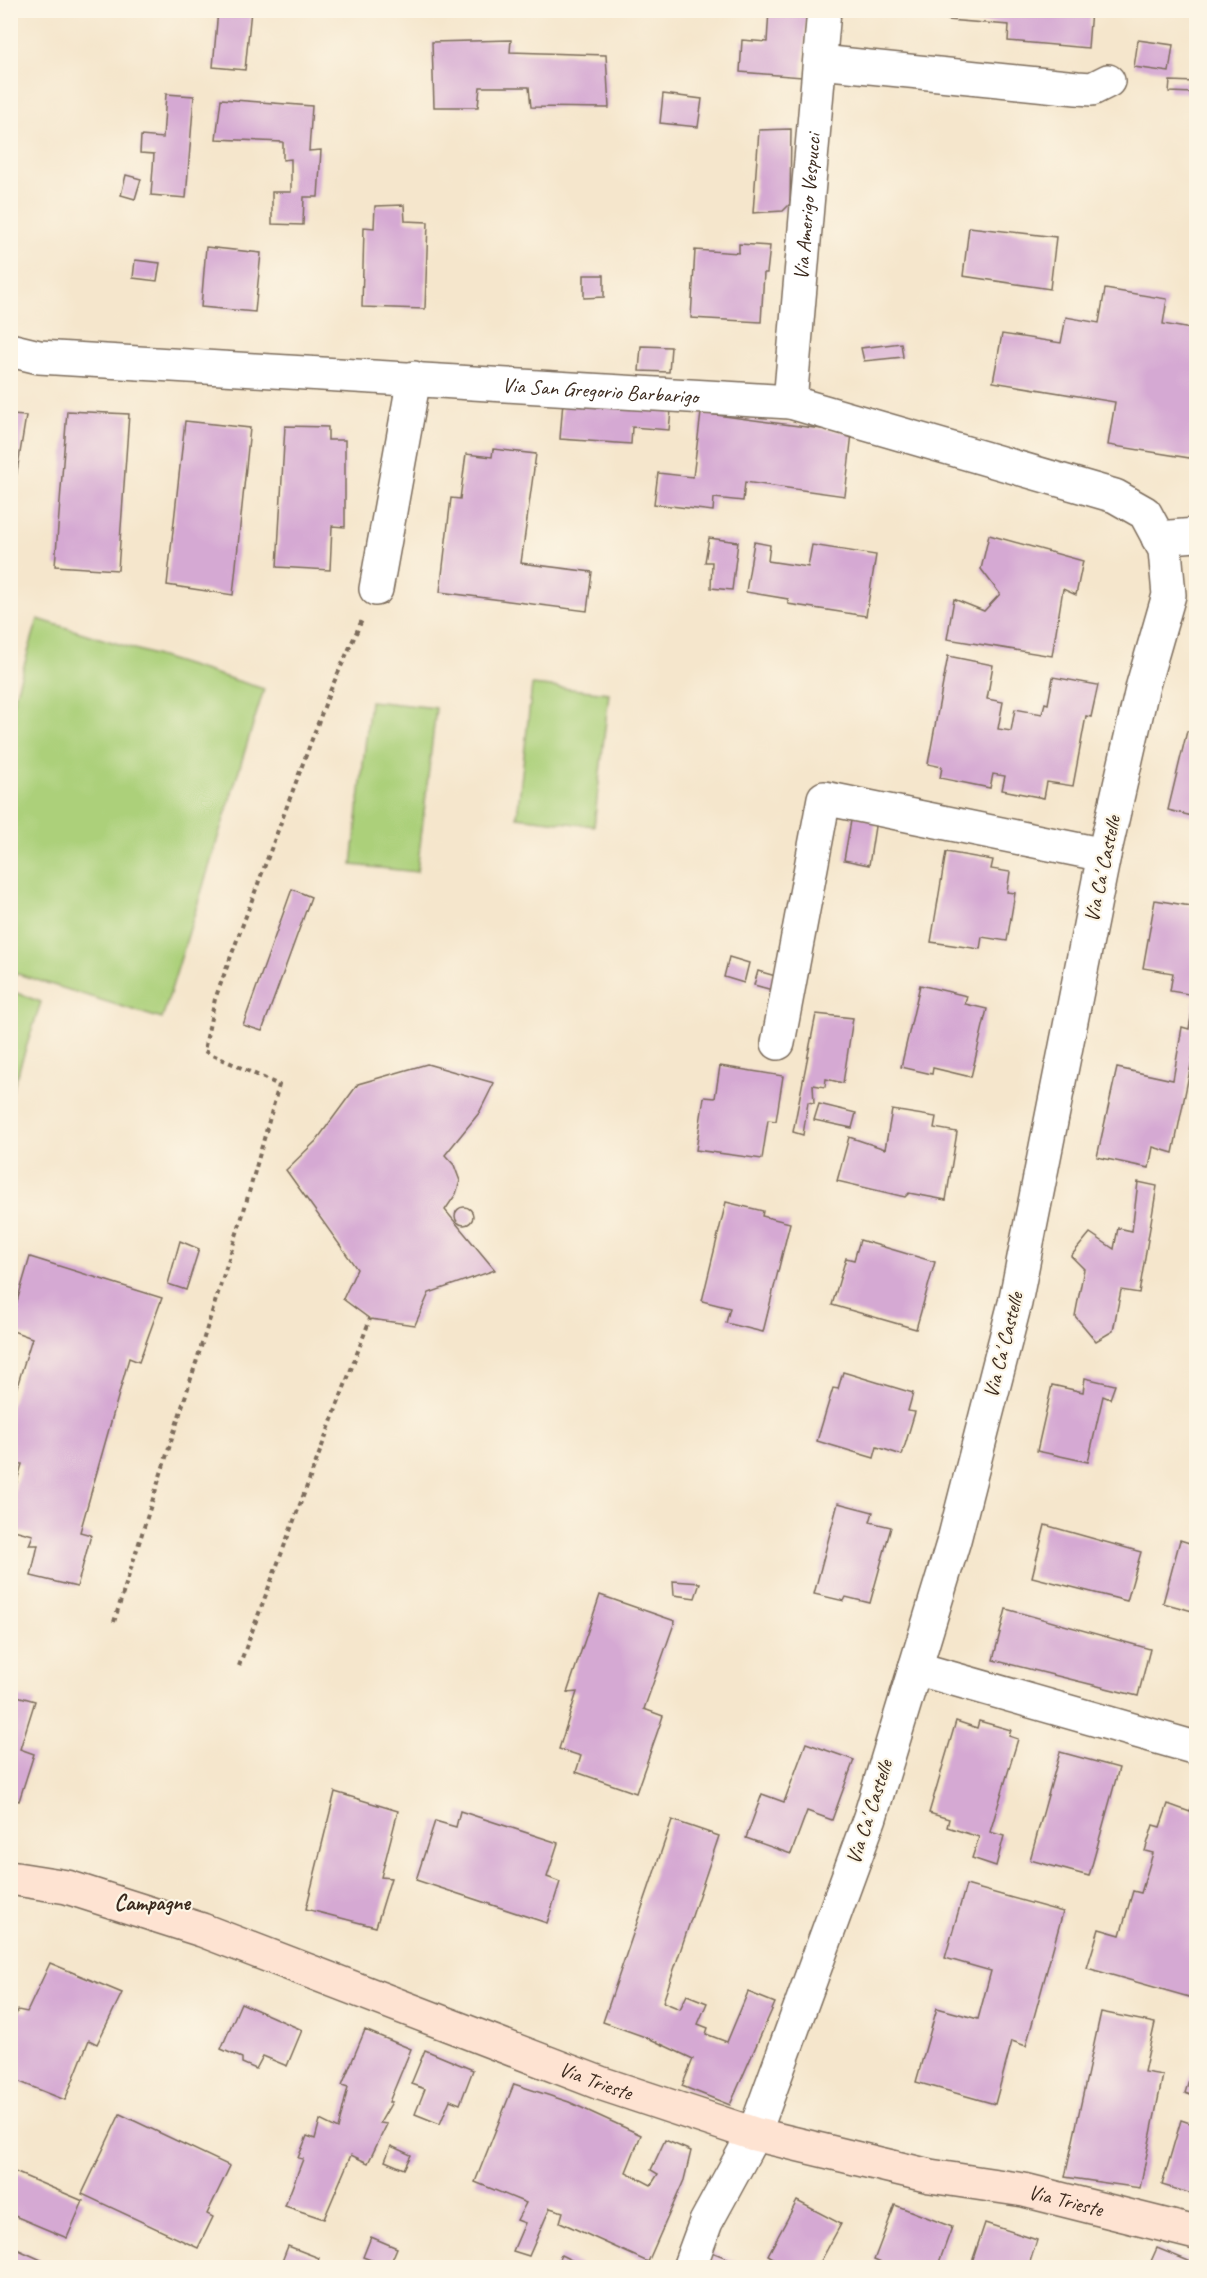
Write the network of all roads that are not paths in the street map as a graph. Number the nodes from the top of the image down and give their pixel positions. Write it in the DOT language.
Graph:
graph roads {
  1 [pos="824,10"];
  2 [pos="820,62"];
  3 [pos="1108,81"];
  4 [pos="10,350"];
  5 [pos="414,378"];
  6 [pos="790,402"];
  7 [pos="1197,535"];
  8 [pos="1158,538"];
  9 [pos="376,589"];
  10 [pos="1104,855"];
  11 [pos="778,1043"];
  12 [pos="915,1668"];
  13 [pos="1197,1748"];
  14 [pos="10,1878"];
  15 [pos="754,2134"];
  16 [pos="1197,2233"];
  17 [pos="689,2268"];
  1 -- 2 [label="street, Via Amerigo Vespucci"];
  2 -- 3 [label="street"];
  2 -- 6 [label="street, Via Amerigo Vespucci"];
  4 -- 5 [label="street, Via San Gregorio Barbarigo"];
  5 -- 6 [label="street, Via San Gregorio Barbarigo"];
  5 -- 9 [label="street"];
  6 -- 8 [label="street, Via San Gregorio Barbarigo"];
  7 -- 8 [label="street"];
  8 -- 10 [label="street, Via Ca' Castelle"];
  10 -- 11 [label="street"];
  10 -- 12 [label="street, Via Ca' Castelle"];
  12 -- 13 [label="street"];
  12 -- 15 [label="street, Via Ca' Castelle"];
  14 -- 15 [label="street, Via Trieste"];
  15 -- 16 [label="street, Via Trieste"];
  15 -- 17 [label="street, Via Ca' Castelle"];
}
